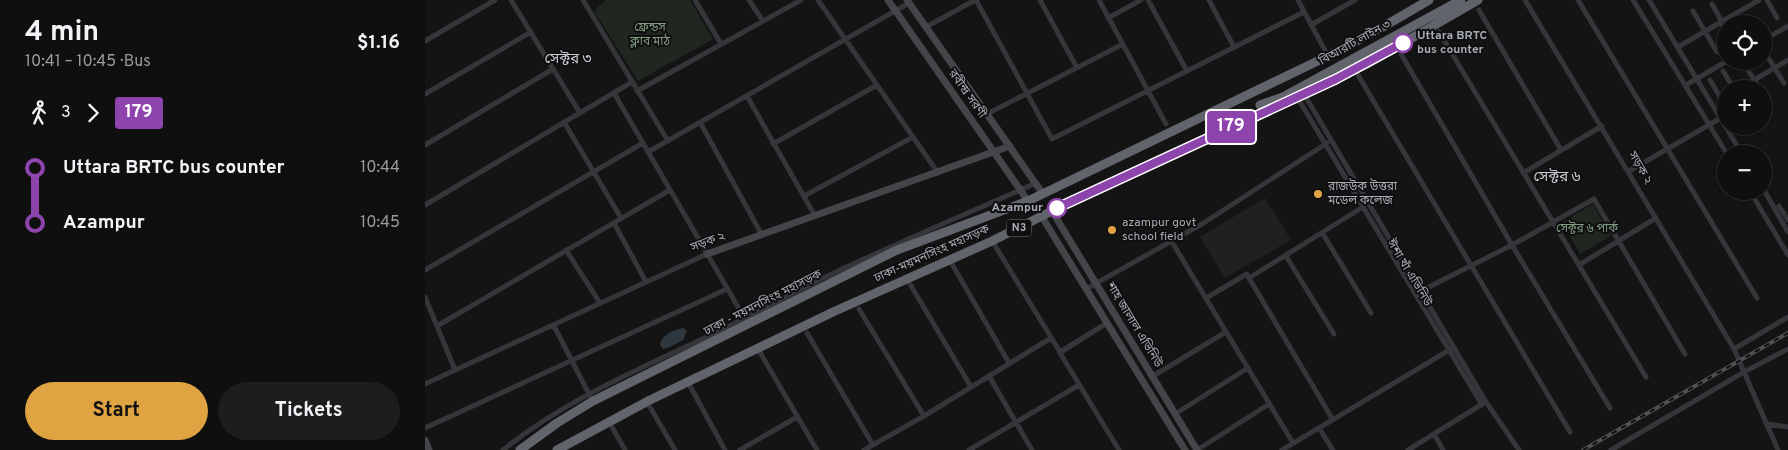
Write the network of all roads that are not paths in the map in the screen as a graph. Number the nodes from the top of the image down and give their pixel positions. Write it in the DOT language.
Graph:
graph roads {
  1 [pos="495,0"];
  2 [pos="511,0"];
  3 [pos="583,0"];
  4 [pos="695,0"];
  5 [pos="749,0"];
  6 [pos="801,0"];
  7 [pos="818,0"];
  8 [pos="888,0"];
  9 [pos="975,0"];
  10 [pos="1039,0"];
  11 [pos="1099,0"];
  12 [pos="1141,0"];
  13 [pos="1148,0"];
  14 [pos="1209,0"];
  15 [pos="1298,0"];
  16 [pos="1355,0"];
  17 [pos="1429,0"];
  18 [pos="1461,0"];
  19 [pos="1525,0"];
  20 [pos="1578,0"];
  21 [pos="1633,0"];
  22 [pos="1649,0"];
  23 [pos="1759,0"];
  24 [pos="1767,0"];
  25 [pos="908,1"];
  26 [pos="965,2"];
  27 [pos="1712,4"];
  28 [pos="1478,5"];
  29 [pos="896,10"];
  30 [pos="1693,11"];
  31 [pos="1304,12"];
  32 [pos="1718,15"];
  33 [pos="1734,15"];
  34 [pos="1109,18"];
  35 [pos="1777,18"];
  36 [pos="763,21"];
  37 [pos="1311,25"];
  38 [pos="1717,25"];
  39 [pos="925,26"];
  40 [pos="1788,26"];
  41 [pos="1705,31"];
  42 [pos="531,32"];
  43 [pos="1439,32"];
  44 [pos="1772,35"];
  45 [pos="845,39"];
  46 [pos="425,41"];
  47 [pos="721,44"];
  48 [pos="1123,44"];
  49 [pos="1235,47"];
  50 [pos="1678,47"];
  51 [pos="1717,52"];
  52 [pos="1401,54"];
  53 [pos="1328,56"];
  54 [pos="1788,60"];
  55 [pos="1772,63"];
  56 [pos="1717,67"];
  57 [pos="1077,68"];
  58 [pos="1775,68"];
  59 [pos="553,70"];
  60 [pos="1747,70"];
  61 [pos="1187,71"];
  62 [pos="1723,71"];
  63 [pos="1358,75"];
  64 [pos="1697,78"];
  65 [pos="1711,80"];
  66 [pos="1728,80"];
  67 [pos="1754,80"];
  68 [pos="632,82"];
  69 [pos="1783,83"];
  70 [pos="877,85"];
  71 [pos="1686,85"];
  72 [pos="1717,88"];
  73 [pos="637,90"];
  74 [pos="1148,91"];
  75 [pos="614,92"];
  76 [pos="1027,93"];
  77 [pos="425,94"];
  78 [pos="1300,95"];
  79 [pos="747,96"];
  80 [pos="1717,102"];
  81 [pos="1713,104"];
  82 [pos="1260,109"];
  83 [pos="1717,111"];
  84 [pos="580,113"];
  85 [pos="987,114"];
  86 [pos="1717,121"];
  87 [pos="564,122"];
  88 [pos="701,122"];
  89 [pos="1165,124"];
  90 [pos="1710,125"];
  91 [pos="1602,126"];
  92 [pos="913,137"];
  93 [pos="668,141"];
  94 [pos="1331,141"];
  95 [pos="643,143"];
  96 [pos="773,144"];
  97 [pos="1325,144"];
  98 [pos="425,145"];
  99 [pos="1722,145"];
  100 [pos="1010,146"];
  101 [pos="1668,148"];
  102 [pos="1561,150"];
  103 [pos="649,152"];
  104 [pos="994,153"];
  105 [pos="1629,171"];
  106 [pos="594,172"];
  107 [pos="938,172"];
  108 [pos="1523,173"];
  109 [pos="1036,184"];
  110 [pos="670,190"];
  111 [pos="1020,190"];
  112 [pos="1043,194"];
  113 [pos="804,196"];
  114 [pos="1755,200"];
  115 [pos="1770,200"];
  116 [pos="1028,201"];
  117 [pos="1368,204"];
  118 [pos="425,205"];
  119 [pos="1779,206"];
  120 [pos="1362,208"];
  121 [pos="1052,211"];
  122 [pos="815,216"];
  123 [pos="1042,217"];
  124 [pos="621,218"];
  125 [pos="1656,218"];
  126 [pos="1788,220"];
  127 [pos="1553,222"];
  128 [pos="614,223"];
  129 [pos="1788,232"];
  130 [pos="1323,234"];
  131 [pos="762,235"];
  132 [pos="1172,242"];
  133 [pos="1618,243"];
  134 [pos="994,244"];
  135 [pos="1512,245"];
  136 [pos="566,250"];
  137 [pos="707,254"];
  138 [pos="1788,255"];
  139 [pos="1286,256"];
  140 [pos="952,264"];
  141 [pos="1579,265"];
  142 [pos="1472,266"];
  143 [pos="425,270"];
  144 [pos="1249,278"];
  145 [pos="646,282"];
  146 [pos="1096,283"];
  147 [pos="910,284"];
  148 [pos="727,289"];
  149 [pos="1086,289"];
  150 [pos="1417,293"];
  151 [pos="425,297"];
  152 [pos="1205,298"];
  153 [pos="1757,298"];
  154 [pos="600,303"];
  155 [pos="859,309"];
  156 [pos="1371,313"];
  157 [pos="1788,317"];
  158 [pos="745,319"];
  159 [pos="1107,323"];
  160 [pos="437,326"];
  161 [pos="553,326"];
  162 [pos="1226,332"];
  163 [pos="807,333"];
  164 [pos="1091,333"];
  165 [pos="1334,334"];
  166 [pos="1051,338"];
  167 [pos="757,349"];
  168 [pos="1451,349"];
  169 [pos="1734,349"];
  170 [pos="1788,349"];
  171 [pos="1685,354"];
  172 [pos="571,361"];
  173 [pos="1009,363"];
  174 [pos="1248,368"];
  175 [pos="455,370"];
  176 [pos="1744,372"];
  177 [pos="989,376"];
  178 [pos="1153,376"];
  179 [pos="1646,377"];
  180 [pos="425,384"];
  181 [pos="1079,385"];
  182 [pos="690,386"];
  183 [pos="971,387"];
  184 [pos="591,398"];
  185 [pos="1484,403"];
  186 [pos="1269,404"];
  187 [pos="650,407"];
  188 [pos="1610,408"];
  189 [pos="1175,414"];
  190 [pos="924,416"];
  191 [pos="797,417"];
  192 [pos="1333,420"];
  193 [pos="1017,422"];
  194 [pos="1767,424"];
  195 [pos="612,427"];
  196 [pos="1788,427"];
  197 [pos="425,428"];
  198 [pos="1319,428"];
  199 [pos="1570,432"];
  200 [pos="1434,434"];
  201 [pos="425,440"];
  202 [pos="1293,443"];
  203 [pos="873,445"];
  204 [pos="429,450"];
  205 [pos="503,450"];
  206 [pos="520,450"];
  207 [pos="557,450"];
  208 [pos="625,450"];
  209 [pos="675,450"];
  210 [pos="725,450"];
  211 [pos="740,450"];
  212 [pos="817,450"];
  213 [pos="864,450"];
  214 [pos="969,450"];
  215 [pos="1033,450"];
  216 [pos="1119,450"];
  217 [pos="1185,450"];
  218 [pos="1197,450"];
  219 [pos="1282,450"];
  220 [pos="1333,450"];
  221 [pos="1408,450"];
  222 [pos="1443,450"];
  223 [pos="1519,450"];
  224 [pos="1611,450"];
  225 [pos="1778,450"];
  1 -- 46 [label="street"];
  2 -- 42 [label="street"];
  3 -- 68 [label="street"];
  4 -- 47 [label="street"];
  5 -- 36 [label="street"];
  6 -- 36 [label="street"];
  7 -- 45 [label="street"];
  8 -- 29 [label="street, রবীন্দ্র সরণী"];
  9 -- 26 [label="street"];
  9 -- 76 [label="street"];
  10 -- 57 [label="street"];
  11 -- 34 [label="street"];
  12 -- 34 [label="street"];
  13 -- 61 [label="street"];
  14 -- 49 [label="street"];
  15 -- 31 [label="street"];
  16 -- 37 [label="street"];
  17 -- 53 [label="highway, N3"];
  18 -- 82 [label="highway, বিআরটি লাইন ৩"];
  19 -- 91 [label="street, সড়ক ২"];
  20 -- 101 [label="street"];
  21 -- 71 [label="street"];
  22 -- 50 [label="street"];
  23 -- 33 [label="street"];
  24 -- 35 [label="street"];
  25 -- 29 [label="street"];
  25 -- 39 [label="street, রবীন্দ্র সরণী"];
  26 -- 39 [label="street"];
  27 -- 32 [label="street"];
  28 -- 78 [label="highway, ঢাকা-ময়মনসিংহ মহাসড়ক / N3"];
  28 -- 102 [label="street"];
  29 -- 45 [label="street"];
  29 -- 104 [label="street, রবীন্দ্র সরণী"];
  30 -- 41 [label="street"];
  31 -- 37 [label="street"];
  31 -- 49 [label="street"];
  34 -- 48 [label="street"];
  36 -- 47 [label="street"];
  37 -- 53 [label="street"];
  38 -- 41 [label="street"];
  39 -- 85 [label="street, রবীন্দ্র সরণী"];
  40 -- 44 [label="street"];
  41 -- 50 [label="street"];
  41 -- 51 [label="street"];
  42 -- 59 [label="street"];
  42 -- 77 [label="street"];
  43 -- 108 [label="street"];
  45 -- 70 [label="street"];
  45 -- 79 [label="street"];
  47 -- 73 [label="street"];
  48 -- 57 [label="street"];
  48 -- 74 [label="street"];
  49 -- 61 [label="street"];
  50 -- 64 [label="street"];
  52 -- 135 [label="street"];
  53 -- 112 [label="highway, N3"];
  54 -- 58 [label="street"];
  55 -- 58 [label="street"];
  56 -- 64 [label="street"];
  57 -- 76 [label="street"];
  58 -- 67 [label="street"];
  58 -- 69 [label="street"];
  59 -- 84 [label="street"];
  59 -- 98 [label="street"];
  60 -- 67 [label="street"];
  61 -- 74 [label="street"];
  62 -- 66 [label="street"];
  63 -- 142 [label="street"];
  64 -- 71 [label="street"];
  64 -- 81 [label="street"];
  65 -- 72 [label="street"];
  68 -- 73 [label="street"];
  68 -- 75 [label="street"];
  70 -- 92 [label="street"];
  70 -- 96 [label="street"];
  71 -- 90 [label="street"];
  73 -- 93 [label="street"];
  74 -- 76 [label="street"];
  74 -- 89 [label="street"];
  75 -- 84 [label="street"];
  75 -- 95 [label="street"];
  76 -- 85 [label="street"];
  78 -- 82 [label="highway, ঢাকা-ময়মনসিংহ মহাসড়ক / N3"];
  78 -- 94 [label="street, ঈশা খাঁ এভিনিউ"];
  78 -- 97 [label="street"];
  79 -- 88 [label="street"];
  79 -- 96 [label="street"];
  80 -- 81 [label="street"];
  81 -- 83 [label="street"];
  82 -- 121 [label="highway, ঢাকা-ময়মনসিংহ মহাসড়ক / N3"];
  84 -- 87 [label="street"];
  85 -- 100 [label="street, রবীন্দ্র সরণী"];
  86 -- 90 [label="street"];
  87 -- 106 [label="street"];
  87 -- 118 [label="street"];
  88 -- 93 [label="street"];
  88 -- 131 [label="street"];
  90 -- 99 [label="street"];
  90 -- 101 [label="street"];
  91 -- 102 [label="street"];
  91 -- 105 [label="street, সড়ক ২"];
  92 -- 107 [label="street"];
  92 -- 113 [label="street"];
  93 -- 103 [label="street"];
  94 -- 97 [label="street"];
  94 -- 117 [label="street, ঈশা খাঁ এভিনিউ"];
  95 -- 103 [label="street"];
  95 -- 106 [label="street"];
  96 -- 113 [label="street"];
  97 -- 120 [label="street"];
  97 -- 132 [label="street"];
  100 -- 104 [label="street, সড়ক ২"];
  100 -- 109 [label="street, রবীন্দ্র সরণী"];
  101 -- 105 [label="street"];
  101 -- 153 [label="street"];
  102 -- 108 [label="street"];
  103 -- 110 [label="street"];
  104 -- 107 [label="street, সড়ক ২"];
  104 -- 111 [label="street, রবীন্দ্র সরণী"];
  105 -- 125 [label="street, সড়ক ২"];
  106 -- 124 [label="street"];
  106 -- 143 [label="street"];
  107 -- 122 [label="street, সড়ক ২"];
  108 -- 127 [label="street"];
  109 -- 111 [label="street"];
  109 -- 112 [label="street, রবীন্দ্র সরণী"];
  110 -- 124 [label="street"];
  110 -- 137 [label="street"];
  111 -- 116 [label="street, রবীন্দ্র সরণী"];
  111 -- 158 [label="street"];
  112 -- 116 [label="highway, N3"];
  113 -- 122 [label="street"];
  114 -- 138 [label="street"];
  115 -- 129 [label="street"];
  116 -- 184 [label="highway, ঢাকা - ময়মনসিংহ মহাসড়ক / N3"];
  117 -- 120 [label="street"];
  117 -- 150 [label="street, ঈশা খাঁ এভিনিউ"];
  119 -- 126 [label="street"];
  120 -- 130 [label="street"];
  120 -- 150 [label="street"];
  121 -- 123 [label="highway, ঢাকা-ময়মনসিংহ মহাসড়ক / N3"];
  121 -- 146 [label="street, শাহ জালাল এভিনিউ"];
  122 -- 131 [label="street, সড়ক ২"];
  123 -- 149 [label="street, শাহ জালাল এভিনিউ"];
  123 -- 167 [label="highway, ঢাকা-ময়মনসিংহ মহাসড়ক / N3"];
  124 -- 128 [label="street"];
  125 -- 133 [label="street"];
  125 -- 169 [label="street, সড়ক ২"];
  127 -- 133 [label="street"];
  127 -- 135 [label="street"];
  127 -- 141 [label="street"];
  128 -- 136 [label="street"];
  128 -- 145 [label="street"];
  130 -- 139 [label="street"];
  130 -- 156 [label="street"];
  131 -- 137 [label="street, সড়ক ২"];
  132 -- 146 [label="street"];
  132 -- 152 [label="street"];
  133 -- 141 [label="street"];
  133 -- 171 [label="street"];
  134 -- 166 [label="street"];
  135 -- 142 [label="street"];
  135 -- 188 [label="street"];
  136 -- 154 [label="street"];
  136 -- 160 [label="street"];
  137 -- 145 [label="street, সড়ক ২"];
  137 -- 148 [label="street"];
  139 -- 144 [label="street"];
  139 -- 165 [label="street"];
  140 -- 173 [label="street"];
  141 -- 179 [label="street"];
  142 -- 150 [label="street"];
  142 -- 199 [label="street"];
  144 -- 152 [label="street"];
  144 -- 192 [label="street"];
  145 -- 154 [label="street, সড়ক ২"];
  146 -- 149 [label="street"];
  146 -- 178 [label="street, শাহ জালাল এভিনিউ"];
  147 -- 183 [label="street"];
  148 -- 158 [label="street"];
  148 -- 172 [label="street"];
  149 -- 159 [label="street, শাহ জালাল এভিনিউ"];
  150 -- 168 [label="street, ঈশা খাঁ এভিনিউ"];
  151 -- 160 [label="street"];
  152 -- 162 [label="street"];
  154 -- 161 [label="street, সড়ক ২"];
  155 -- 190 [label="street"];
  157 -- 169 [label="street"];
  158 -- 184 [label="street"];
  159 -- 164 [label="street"];
  159 -- 217 [label="street, শাহ জালাল এভিনিউ"];
  160 -- 175 [label="street"];
  161 -- 172 [label="street"];
  161 -- 175 [label="street, সড়ক ২"];
  162 -- 174 [label="street"];
  162 -- 178 [label="street"];
  163 -- 203 [label="street"];
  164 -- 166 [label="street"];
  164 -- 181 [label="street"];
  166 -- 173 [label="street"];
  167 -- 191 [label="street"];
  167 -- 207 [label="highway, ঢাকা-ময়মনসিংহ মহাসড়ক / N3"];
  168 -- 185 [label="street, ঈশা খাঁ এভিনিউ"];
  168 -- 192 [label="street"];
  169 -- 176 [label="street, সড়ক ২"];
  170 -- 176 [label="street"];
  172 -- 184 [label="street"];
  172 -- 197 [label="street"];
  173 -- 177 [label="street"];
  174 -- 186 [label="street"];
  174 -- 189 [label="street"];
  175 -- 180 [label="street, সড়ক ২"];
  176 -- 194 [label="street, সড়ক ২"];
  176 -- 224 [label="street"];
  177 -- 183 [label="street"];
  177 -- 193 [label="street"];
  178 -- 189 [label="street, শাহ জালাল এভিনিউ"];
  181 -- 193 [label="street"];
  181 -- 216 [label="street"];
  182 -- 210 [label="street"];
  183 -- 190 [label="street"];
  184 -- 205 [label="street"];
  184 -- 206 [label="highway, ঢাকা - ময়মনসিংহ মহাসড়ক / N3"];
  185 -- 200 [label="street"];
  185 -- 223 [label="street"];
  186 -- 202 [label="street"];
  186 -- 218 [label="street"];
  187 -- 209 [label="street"];
  189 -- 218 [label="street, শাহ জালাল এভিনিউ"];
  190 -- 203 [label="street"];
  191 -- 211 [label="street"];
  191 -- 212 [label="street"];
  192 -- 198 [label="street"];
  193 -- 214 [label="street"];
  193 -- 215 [label="street"];
  194 -- 196 [label="street"];
  194 -- 225 [label="street, সড়ক ২"];
  195 -- 208 [label="street"];
  198 -- 202 [label="street"];
  198 -- 220 [label="street"];
  200 -- 221 [label="street"];
  200 -- 222 [label="street"];
  201 -- 204 [label="street"];
  202 -- 219 [label="street"];
  203 -- 213 [label="street"];
}
